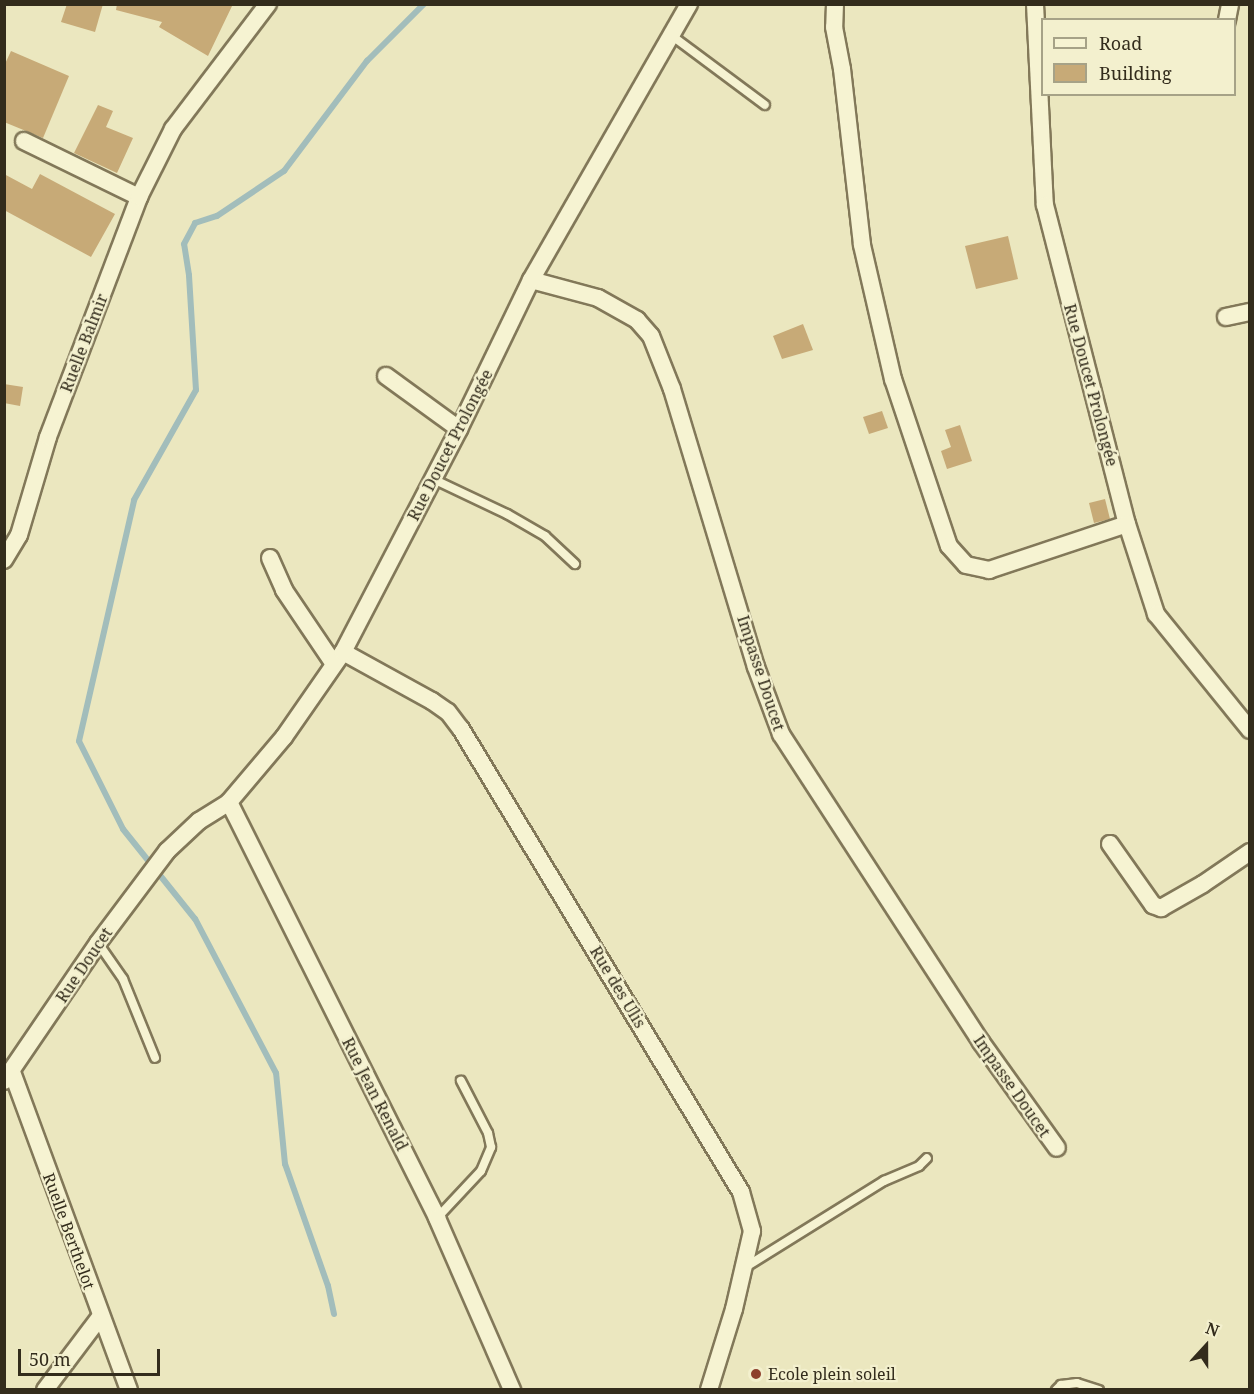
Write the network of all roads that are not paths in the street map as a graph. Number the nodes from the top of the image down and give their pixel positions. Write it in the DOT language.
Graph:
graph roads {
  1 [pos="268,4"];
  2 [pos="689,4"];
  3 [pos="835,4"];
  4 [pos="1035,4"];
  5 [pos="671,35"];
  6 [pos="765,105"];
  7 [pos="24,141"];
  8 [pos="139,197"];
  9 [pos="531,280"];
  10 [pos="1250,312"];
  11 [pos="1226,317"];
  12 [pos="386,376"];
  13 [pos="459,429"];
  14 [pos="433,479"];
  15 [pos="1127,524"];
  16 [pos="270,558"];
  17 [pos="4,560"];
  18 [pos="575,564"];
  19 [pos="339,658"];
  20 [pos="1250,730"];
  21 [pos="229,802"];
  22 [pos="1110,844"];
  23 [pos="167,851"];
  24 [pos="1250,852"];
  25 [pos="98,943"];
  26 [pos="155,1058"];
  27 [pos="8,1076"];
  28 [pos="461,1081"];
  29 [pos="1057,1148"];
  30 [pos="927,1158"];
  31 [pos="437,1218"];
  32 [pos="744,1268"];
  33 [pos="100,1317"];
  34 [pos="45,1389"];
  35 [pos="129,1389"];
  36 [pos="512,1389"];
  37 [pos="709,1389"];
  38 [pos="1056,1389"];
  39 [pos="1099,1389"];
  1 -- 8 [label="street, Ruelle Balmir"];
  2 -- 5 [label="street, Rue Doucet Prolongée"];
  3 -- 15 [label="street"];
  4 -- 15 [label="street, Rue Doucet Prolongée"];
  5 -- 6 [label="lane"];
  5 -- 9 [label="street, Rue Doucet Prolongée"];
  7 -- 8 [label="street"];
  8 -- 17 [label="street, Ruelle Balmir"];
  9 -- 13 [label="street, Rue Doucet Prolongée"];
  9 -- 29 [label="street, Impasse Doucet"];
  10 -- 11 [label="street"];
  12 -- 13 [label="street"];
  13 -- 14 [label="street, Rue Doucet Prolongée"];
  14 -- 18 [label="lane"];
  14 -- 19 [label="street, Rue Doucet Prolongée"];
  15 -- 20 [label="street, Rue Doucet Prolongée"];
  16 -- 19 [label="street"];
  19 -- 21 [label="street, Rue Doucet Prolongée"];
  19 -- 32 [label="street, Rue des Ulis"];
  21 -- 23 [label="street, Rue Doucet Prolongée"];
  21 -- 31 [label="street, Rue Jean Renald"];
  22 -- 24 [label="street"];
  23 -- 25 [label="street, Rue Doucet"];
  25 -- 26 [label="lane"];
  25 -- 27 [label="street, Rue Doucet"];
  27 -- 33 [label="street, Ruelle Berthelot"];
  28 -- 31 [label="lane"];
  30 -- 32 [label="lane"];
  31 -- 36 [label="street, Rue Jean Renald"];
  32 -- 37 [label="street, Rue des Ulis"];
  33 -- 34 [label="street"];
  33 -- 35 [label="street, Ruelle Berthelot"];
  38 -- 39 [label="lane"];
}
